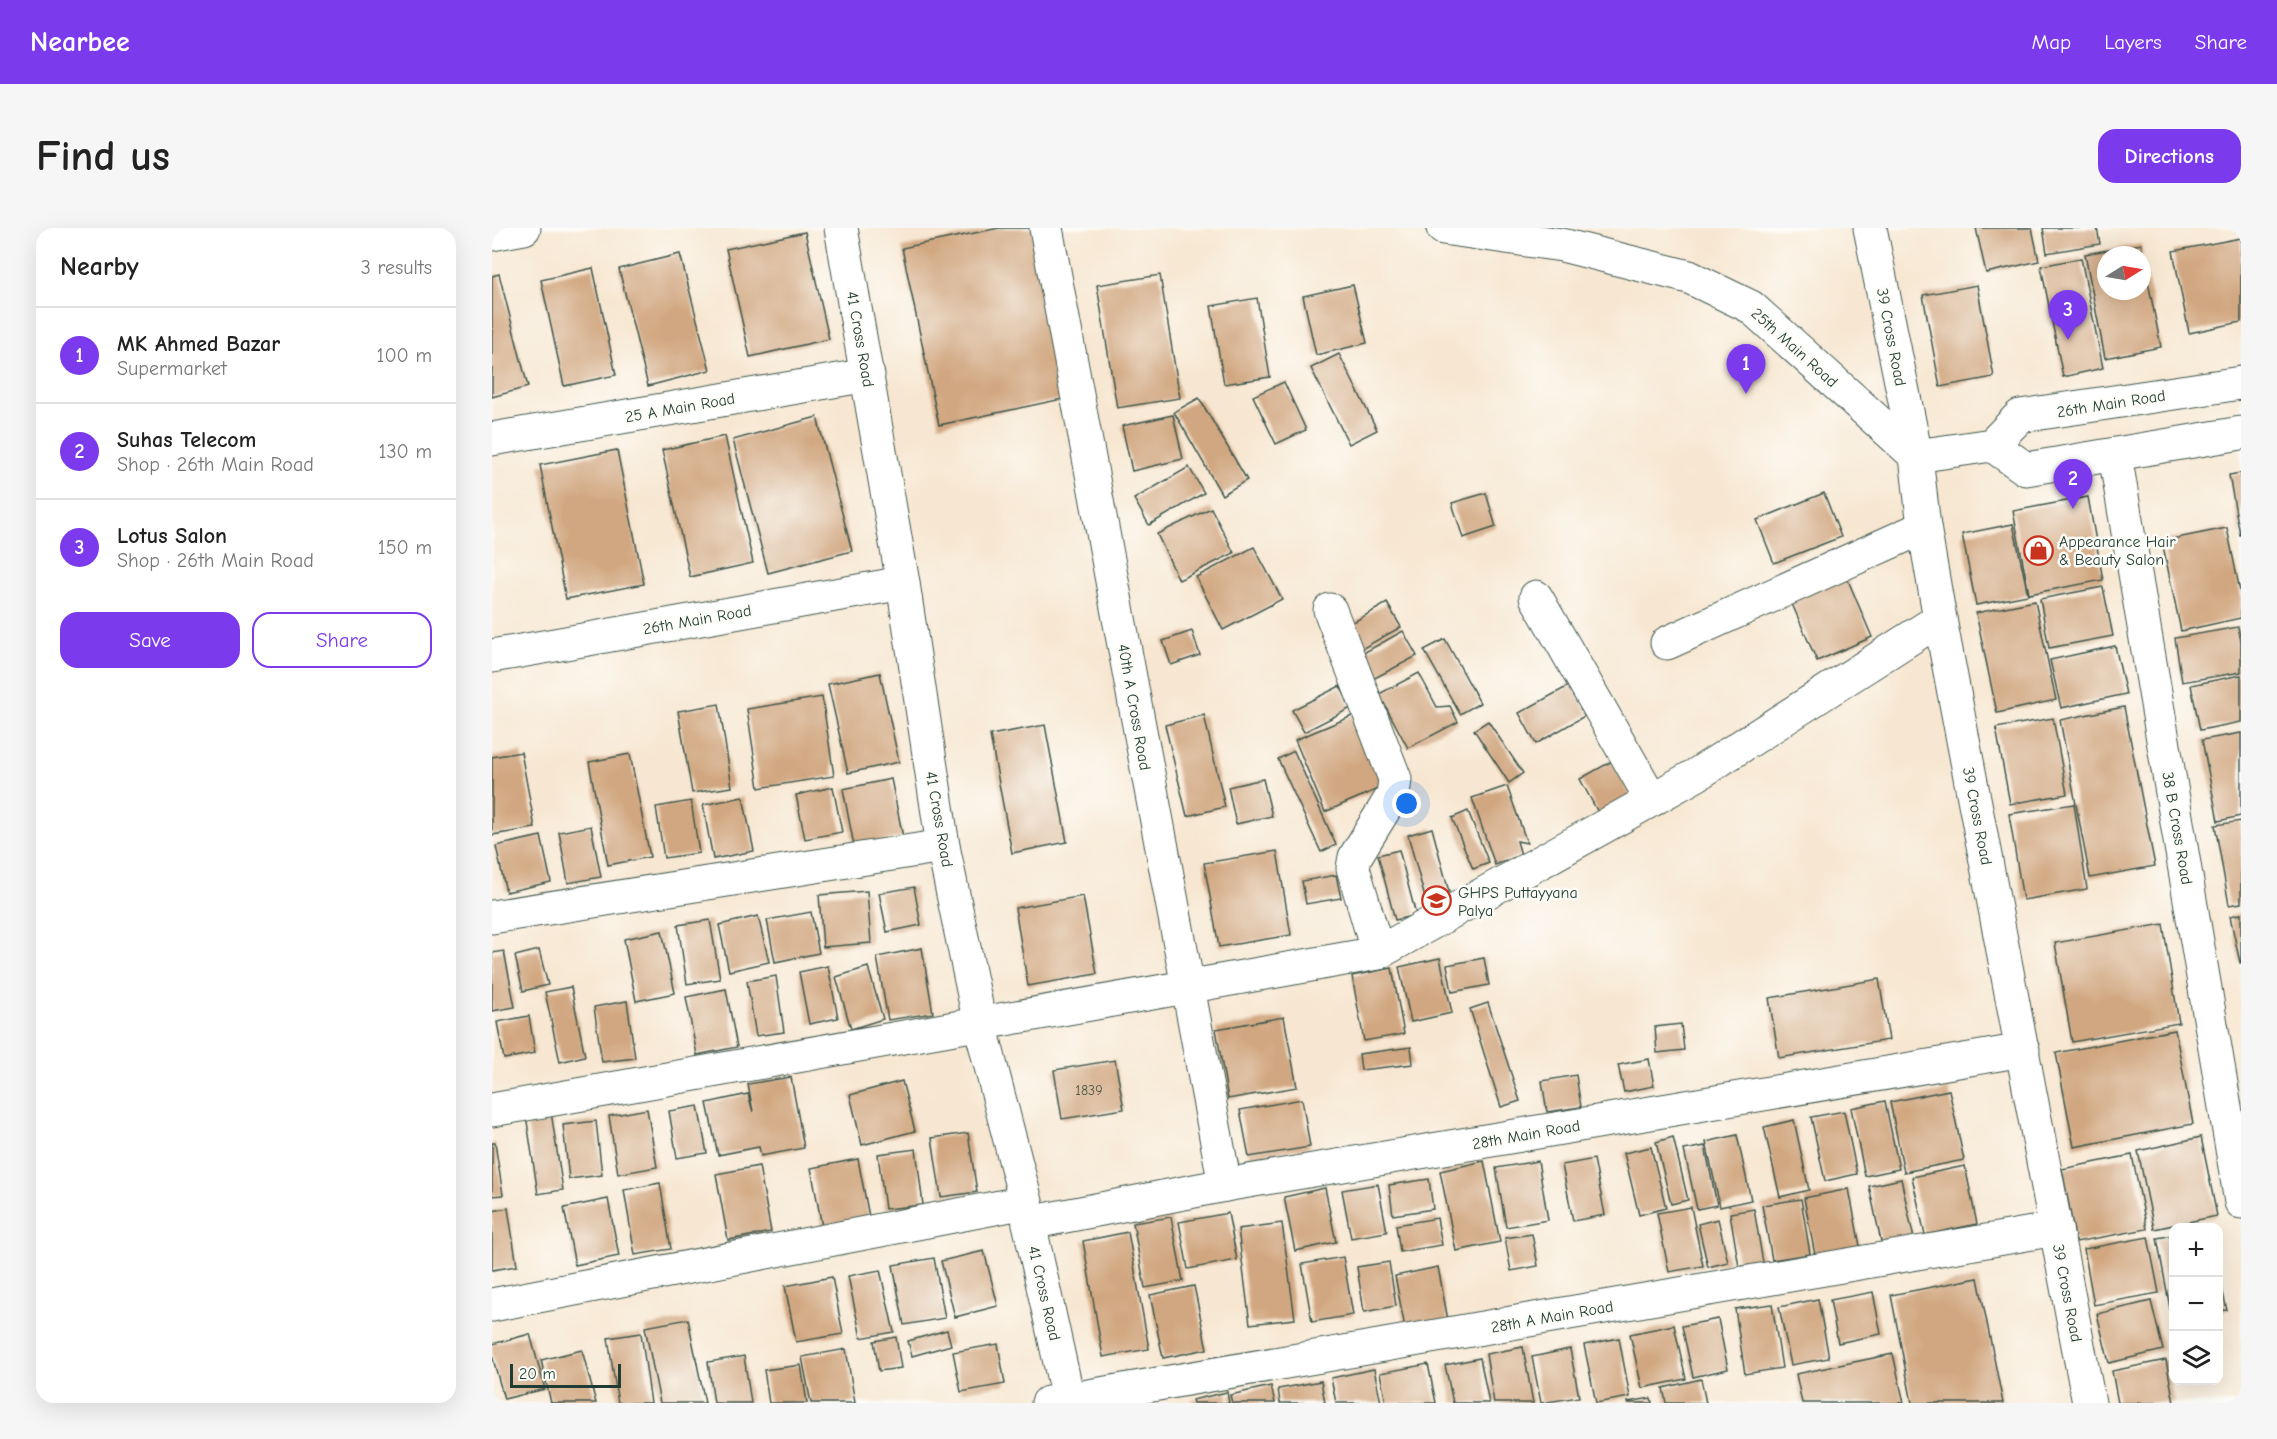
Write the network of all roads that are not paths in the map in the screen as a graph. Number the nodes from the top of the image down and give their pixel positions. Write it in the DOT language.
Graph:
graph roads {
  1 [pos="525,228"];
  2 [pos="841,228"];
  3 [pos="1046,228"];
  4 [pos="1443,228"];
  5 [pos="1870,228"];
  6 [pos="492,234"];
  7 [pos="1560,237"];
  8 [pos="868,375"];
  9 [pos="2241,383"];
  10 [pos="2241,433"];
  11 [pos="492,438"];
  12 [pos="1992,445"];
  13 [pos="2115,454"];
  14 [pos="1916,456"];
  15 [pos="1924,527"];
  16 [pos="903,583"];
  17 [pos="1536,597"];
  18 [pos="1330,610"];
  19 [pos="1940,619"];
  20 [pos="1667,643"];
  21 [pos="492,656"];
  22 [pos="1652,800"];
  23 [pos="943,846"];
  24 [pos="492,917"];
  25 [pos="1378,953"];
  26 [pos="1186,988"];
  27 [pos="980,1024"];
  28 [pos="2023,1050"];
  29 [pos="492,1110"];
  30 [pos="1225,1185"];
  31 [pos="2241,1202"];
  32 [pos="1028,1213"];
  33 [pos="2056,1229"];
  34 [pos="492,1305"];
  35 [pos="1062,1402"];
  36 [pos="2089,1403"];
  1 -- 6 [label="street"];
  2 -- 8 [label="street, 41 Cross Road"];
  3 -- 26 [label="street, 40th A Cross Road"];
  4 -- 7 [label="street, 25th Main Road"];
  5 -- 14 [label="street, 39 Cross Road"];
  7 -- 14 [label="street, 25th Main Road"];
  8 -- 11 [label="street, 25 A Main Road"];
  8 -- 16 [label="street, 41 Cross Road"];
  9 -- 12 [label="street, 26th Main Road"];
  10 -- 13 [label="street"];
  12 -- 13 [label="street"];
  12 -- 14 [label="street"];
  13 -- 31 [label="street, 38 B Cross Road"];
  14 -- 15 [label="street, 39 Cross Road"];
  15 -- 19 [label="street, 39 Cross Road"];
  15 -- 20 [label="street"];
  16 -- 21 [label="street, 26th Main Road"];
  16 -- 23 [label="street, 41 Cross Road"];
  17 -- 22 [label="street"];
  18 -- 25 [label="street"];
  19 -- 22 [label="street"];
  19 -- 28 [label="street, 39 Cross Road"];
  22 -- 25 [label="street"];
  23 -- 24 [label="street"];
  23 -- 27 [label="street, 41 Cross Road"];
  25 -- 26 [label="street"];
  26 -- 27 [label="street"];
  26 -- 30 [label="street, 40th A Cross Road"];
  27 -- 29 [label="street"];
  27 -- 32 [label="street, 41 Cross Road"];
  28 -- 30 [label="street, 28th Main Road"];
  28 -- 33 [label="street, 39 Cross Road"];
  30 -- 32 [label="street, 28th Main Road"];
  32 -- 34 [label="street, 28th Main Road"];
  32 -- 35 [label="street, 41 Cross Road"];
  33 -- 35 [label="street, 28th A Main Road"];
  33 -- 36 [label="street, 39 Cross Road"];
}
